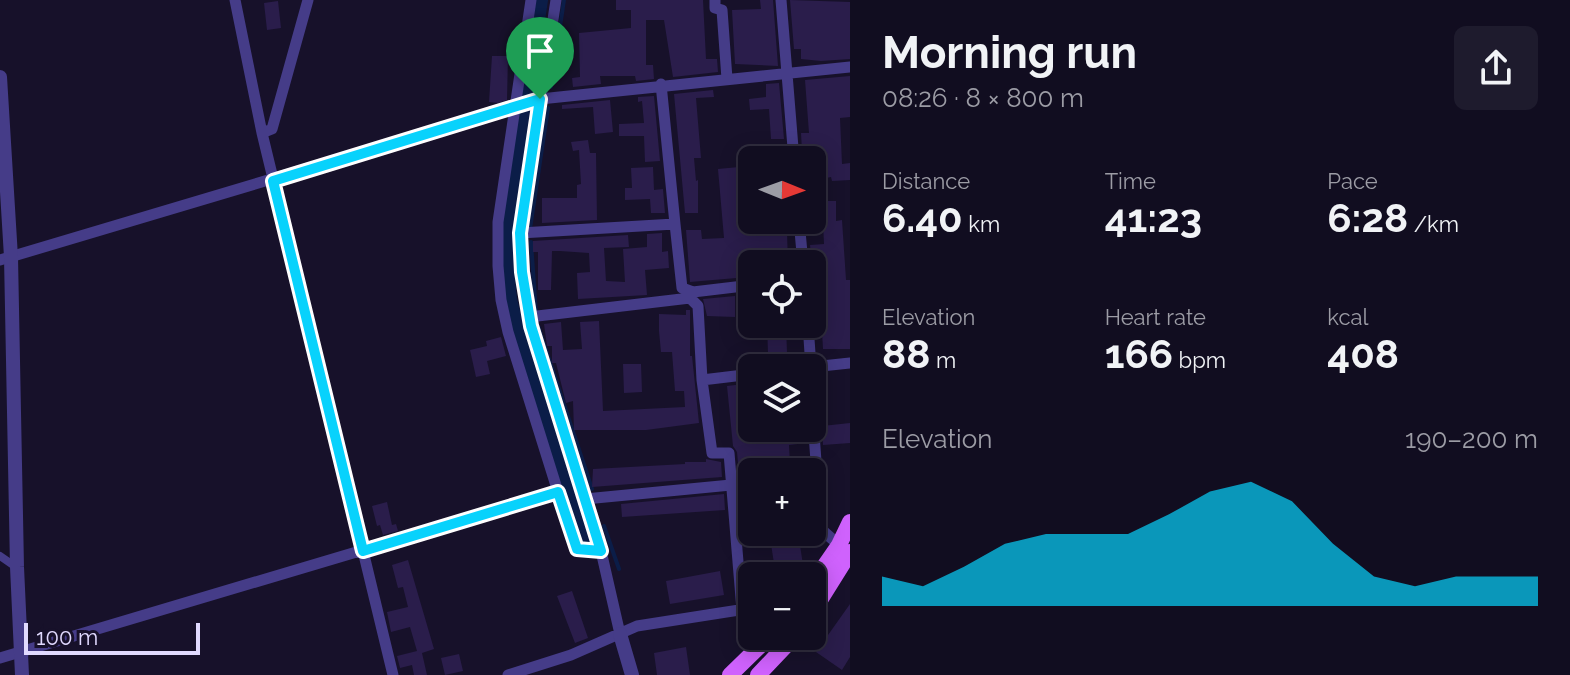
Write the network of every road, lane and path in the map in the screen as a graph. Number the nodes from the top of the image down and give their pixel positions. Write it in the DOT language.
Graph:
graph roads {
  1 [pos="235,0"];
  2 [pos="308,0"];
  3 [pos="531,0"];
  4 [pos="556,0"];
  5 [pos="715,0"];
  6 [pos="781,0"];
  7 [pos="850,67"];
  8 [pos="787,73"];
  9 [pos="0,77"];
  10 [pos="727,79"];
  11 [pos="661,84"];
  12 [pos="540,99"];
  13 [pos="515,105"];
  14 [pos="262,133"];
  15 [pos="793,146"];
  16 [pos="273,181"];
  17 [pos="675,224"];
  18 [pos="520,233"];
  19 [pos="6,258"];
  20 [pos="738,287"];
  21 [pos="691,295"];
  22 [pos="530,322"];
  23 [pos="508,332"];
  24 [pos="850,363"];
  25 [pos="826,366"];
  26 [pos="738,376"];
  27 [pos="702,380"];
  28 [pos="815,442"];
  29 [pos="731,485"];
  30 [pos="558,492"];
  31 [pos="585,499"];
  32 [pos="850,522"];
  33 [pos="844,549"];
  34 [pos="363,551"];
  35 [pos="601,551"];
  36 [pos="0,556"];
  37 [pos="741,562"];
  38 [pos="17,567"];
  39 [pos="826,569"];
  40 [pos="845,573"];
  41 [pos="826,596"];
  42 [pos="738,610"];
  43 [pos="620,634"];
  44 [pos="756,650"];
  45 [pos="782,650"];
  46 [pos="21,652"];
  47 [pos="0,658"];
  48 [pos="22,675"];
  49 [pos="393,675"];
  50 [pos="508,675"];
  51 [pos="632,675"];
  52 [pos="730,675"];
  53 [pos="758,675"];
  1 -- 14 [label="street"];
  2 -- 14 [label="street"];
  3 -- 13 [label="street"];
  4 -- 12 [label="street"];
  5 -- 10 [label="street"];
  6 -- 8 [label="street"];
  7 -- 8 [label="street"];
  8 -- 10 [label="street"];
  8 -- 15 [label="street"];
  9 -- 19 [label="street"];
  10 -- 11 [label="street"];
  11 -- 12 [label="street"];
  11 -- 17 [label="street"];
  12 -- 13 [label="street"];
  12 -- 18 [label="street"];
  13 -- 16 [label="street"];
  13 -- 23 [label="street"];
  14 -- 16 [label="street"];
  16 -- 19 [label="street"];
  16 -- 34 [label="street"];
  17 -- 18 [label="street"];
  17 -- 21 [label="street"];
  18 -- 22 [label="street"];
  19 -- 38 [label="street"];
  20 -- 21 [label="street"];
  21 -- 22 [label="street"];
  21 -- 27 [label="street"];
  22 -- 23 [label="street"];
  22 -- 31 [label="street"];
  23 -- 30 [label="street"];
  24 -- 25 [label="street"];
  26 -- 27 [label="street"];
  27 -- 29 [label="street"];
  28 -- 33 [label="street"];
  29 -- 31 [label="street"];
  29 -- 37 [label="street"];
  30 -- 34 [label="street"];
  30 -- 35 [label="street"];
  31 -- 35 [label="street"];
  32 -- 33 [label="main road"];
  33 -- 39 [label="main road"];
  33 -- 40 [label="main road"];
  34 -- 46 [label="street"];
  34 -- 49 [label="street"];
  35 -- 43 [label="street"];
  36 -- 38 [label="street"];
  38 -- 46 [label="street"];
  40 -- 41 [label="main road"];
  42 -- 43 [label="street"];
  43 -- 50 [label="street"];
  43 -- 51 [label="street"];
  44 -- 52 [label="main road"];
  45 -- 53 [label="main road"];
  46 -- 47 [label="street"];
  46 -- 48 [label="street"];
}
